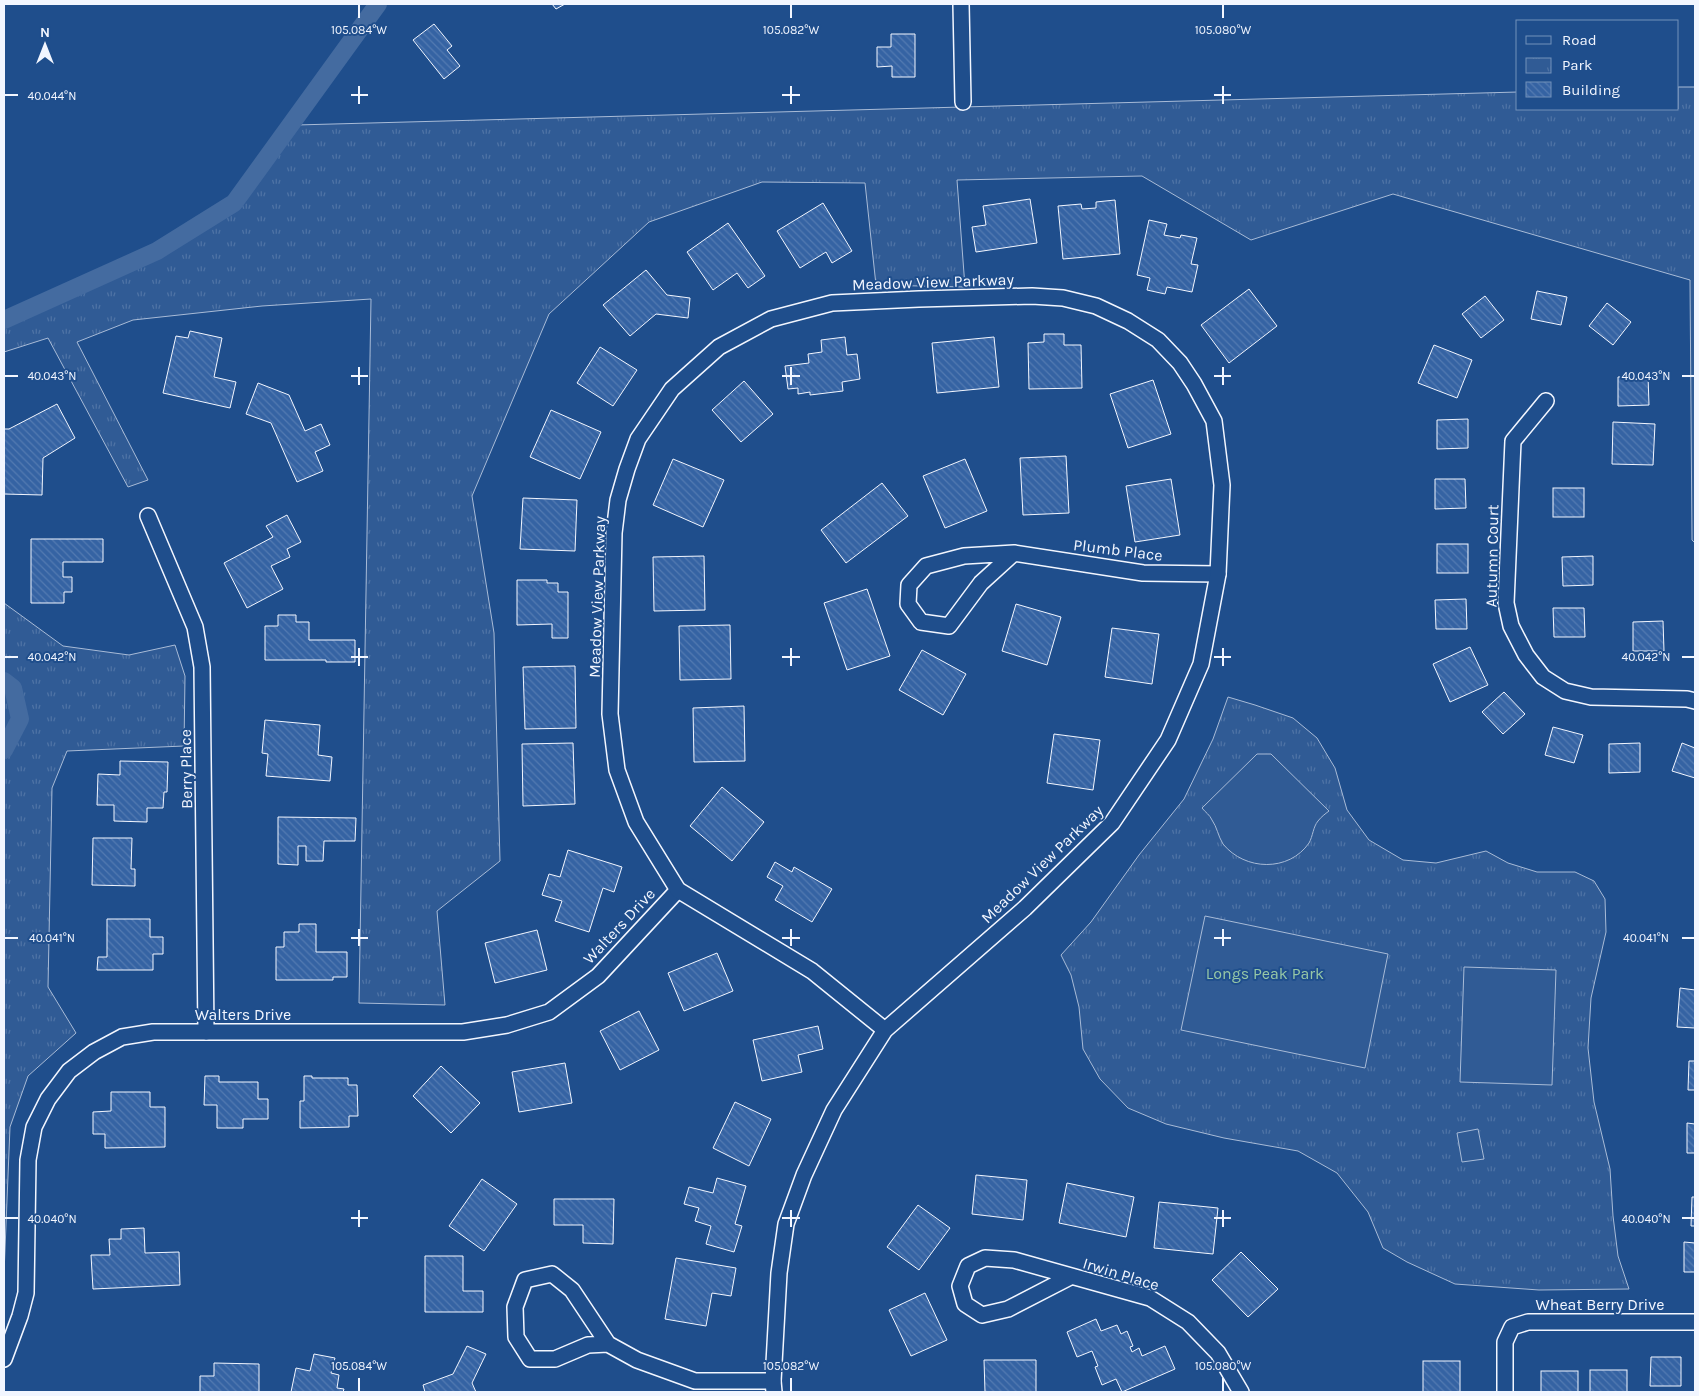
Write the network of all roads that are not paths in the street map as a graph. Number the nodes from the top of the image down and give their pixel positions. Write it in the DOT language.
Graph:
graph roads {
  1 [pos="961,4"];
  2 [pos="963,102"];
  3 [pos="1546,401"];
  4 [pos="148,516"];
  5 [pos="1014,554"];
  6 [pos="1218,574"];
  7 [pos="1695,701"];
  8 [pos="678,890"];
  9 [pos="885,1030"];
  10 [pos="206,1032"];
  11 [pos="1070,1277"];
  12 [pos="1695,1322"];
  13 [pos="608,1344"];
  14 [pos="4,1359"];
  15 [pos="773,1387"];
  16 [pos="1241,1392"];
  17 [pos="1505,1392"];
  1 -- 2 [label="street"];
  3 -- 7 [label="street, Autumn Court"];
  4 -- 10 [label="street, Berry Place"];
  5 -- 5 [label="street, Plumb Place"];
  5 -- 6 [label="street, Plumb Place"];
  6 -- 8 [label="street, Meadow View Parkway"];
  6 -- 9 [label="street, Meadow View Parkway"];
  8 -- 9 [label="street, Meadow View Parkway"];
  8 -- 10 [label="street, Walters Drive"];
  9 -- 15 [label="street, Meadow View Parkway"];
  10 -- 14 [label="street, Walters Drive"];
  11 -- 11 [label="street, Irwin Place"];
  11 -- 16 [label="street, Irwin Place"];
  12 -- 17 [label="street, Wheat Berry Drive"];
  13 -- 13 [label="street"];
  13 -- 15 [label="street"];
}
